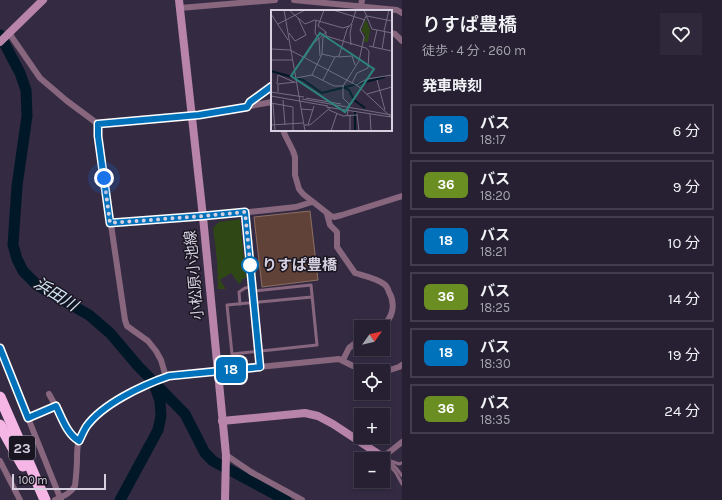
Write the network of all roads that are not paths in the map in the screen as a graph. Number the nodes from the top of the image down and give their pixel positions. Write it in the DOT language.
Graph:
graph roads {
  1 [pos="43,0"];
  2 [pos="275,0"];
  3 [pos="294,0"];
  4 [pos="180,4"];
  5 [pos="361,6"];
  6 [pos="402,13"];
  7 [pos="9,33"];
  8 [pos="392,33"];
  9 [pos="402,41"];
  10 [pos="0,42"];
  11 [pos="271,87"];
  12 [pos="271,102"];
  13 [pos="247,107"];
  14 [pos="191,115"];
  15 [pos="98,124"];
  16 [pos="283,131"];
  17 [pos="402,196"];
  18 [pos="312,202"];
  19 [pos="245,212"];
  20 [pos="327,214"];
  21 [pos="203,216"];
  22 [pos="110,223"];
  23 [pos="252,287"];
  24 [pos="253,291"];
  25 [pos="312,297"];
  26 [pos="254,302"];
  27 [pos="240,304"];
  28 [pos="389,320"];
  29 [pos="354,344"];
  30 [pos="0,348"];
  31 [pos="259,351"];
  32 [pos="343,360"];
  33 [pos="402,365"];
  34 [pos="260,367"];
  35 [pos="217,371"];
  36 [pos="164,378"];
  37 [pos="0,387"];
  38 [pos="50,394"];
  39 [pos="0,397"];
  40 [pos="56,406"];
  41 [pos="6,410"];
  42 [pos="28,418"];
  43 [pos="222,421"];
  44 [pos="0,425"];
  45 [pos="79,441"];
  46 [pos="402,442"];
  47 [pos="375,452"];
  48 [pos="390,455"];
  49 [pos="226,457"];
  50 [pos="0,460"];
  51 [pos="390,461"];
  52 [pos="390,462"];
  53 [pos="390,464"];
  54 [pos="402,464"];
  55 [pos="402,476"];
  56 [pos="402,484"];
  57 [pos="58,499"];
  58 [pos="20,500"];
  59 [pos="41,500"];
  60 [pos="45,500"];
  61 [pos="225,500"];
  62 [pos="302,500"];
  1 -- 7 [label="main road"];
  2 -- 4 [label="street"];
  3 -- 5 [label="street"];
  4 -- 14 [label="main road, 小松原小池線"];
  5 -- 6 [label="street"];
  7 -- 10 [label="main road"];
  7 -- 15 [label="street"];
  8 -- 9 [label="street"];
  11 -- 13 [label="street"];
  12 -- 13 [label="street"];
  13 -- 14 [label="street"];
  14 -- 15 [label="street"];
  14 -- 21 [label="main road, 小松原小池線"];
  15 -- 22 [label="street"];
  16 -- 18 [label="street"];
  17 -- 20 [label="street"];
  18 -- 19 [label="street"];
  18 -- 20 [label="street"];
  19 -- 21 [label="street"];
  19 -- 23 [label="lane"];
  20 -- 28 [label="street"];
  21 -- 22 [label="street"];
  21 -- 35 [label="main road, 小松原小池線"];
  22 -- 36 [label="street"];
  23 -- 24 [label="lane"];
  23 -- 27 [label="lane"];
  24 -- 25 [label="lane"];
  24 -- 26 [label="lane"];
  25 -- 26 [label="lane"];
  25 -- 31 [label="lane"];
  26 -- 27 [label="lane"];
  26 -- 31 [label="lane"];
  27 -- 31 [label="lane"];
  29 -- 32 [label="street"];
  30 -- 42 [label="street"];
  31 -- 34 [label="lane"];
  32 -- 33 [label="street"];
  32 -- 34 [label="street"];
  34 -- 35 [label="street"];
  35 -- 36 [label="street"];
  35 -- 43 [label="main road, 小松原小池線"];
  36 -- 45 [label="street"];
  37 -- 41 [label="highway, 23"];
  38 -- 40 [label="street"];
  39 -- 41 [label="highway, 23"];
  40 -- 42 [label="street"];
  40 -- 45 [label="street"];
  41 -- 60 [label="highway, 23"];
  42 -- 57 [label="street"];
  43 -- 47 [label="main road"];
  43 -- 49 [label="main road, 小松原小池線"];
  44 -- 59 [label="highway, 23"];
  45 -- 57 [label="street"];
  46 -- 48 [label="street"];
  49 -- 61 [label="main road, 小松原小池線"];
  49 -- 62 [label="street"];
  50 -- 58 [label="street"];
  51 -- 54 [label="lane"];
  52 -- 55 [label="lane"];
  53 -- 56 [label="lane"];
}
